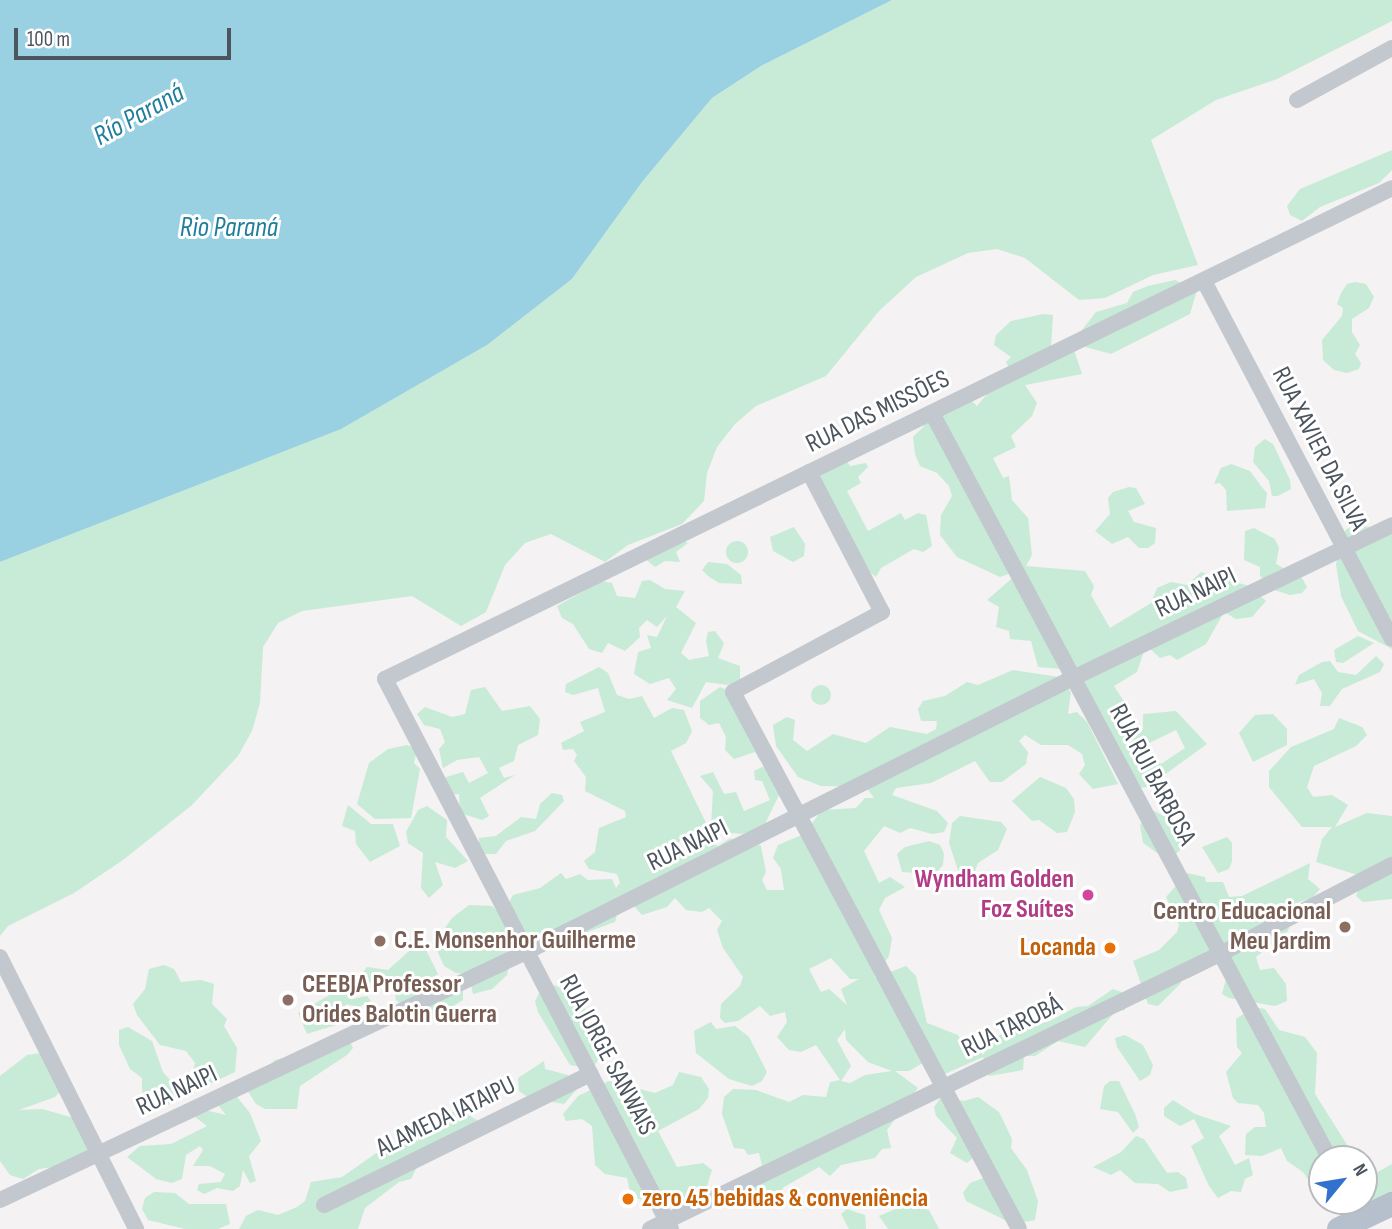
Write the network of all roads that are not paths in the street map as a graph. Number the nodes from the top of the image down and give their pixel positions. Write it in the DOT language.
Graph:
graph roads {
  1 [pos="1392,48"];
  2 [pos="1297,100"];
  3 [pos="1392,188"];
  4 [pos="1205,281"];
  5 [pos="932,413"];
  6 [pos="809,472"];
  7 [pos="1392,525"];
  8 [pos="1343,549"];
  9 [pos="1392,639"];
  10 [pos="385,679"];
  11 [pos="1072,679"];
  12 [pos="800,818"];
  13 [pos="1392,865"];
  14 [pos="526,952"];
  15 [pos="1220,954"];
  16 [pos="0,957"];
  17 [pos="590,1074"];
  18 [pos="944,1087"];
  19 [pos="1322,1145"];
  20 [pos="98,1155"];
  21 [pos="0,1200"];
  22 [pos="324,1205"];
  23 [pos="1352,1215"];
  24 [pos="669,1225"];
  25 [pos="136,1229"];
  26 [pos="650,1229"];
  27 [pos="1019,1229"];
  28 [pos="1339,1229"];
  1 -- 2 [label="street"];
  3 -- 4 [label="street, RUA DAS MISSÕES"];
  4 -- 5 [label="street, RUA DAS MISSÕES"];
  4 -- 8 [label="street, RUA XAVIER DA SILVA"];
  5 -- 6 [label="street, RUA DAS MISSÕES"];
  5 -- 11 [label="street, RUA RUI BARBOSA"];
  6 -- 10 [label="street, RUA DAS MISSÕES"];
  6 -- 12 [label="street"];
  7 -- 8 [label="street, RUA NAIPI"];
  8 -- 9 [label="street, RUA XAVIER DA SILVA"];
  8 -- 11 [label="street, RUA NAIPI"];
  10 -- 14 [label="street, RUA JORGE SANWAIS"];
  11 -- 12 [label="street, RUA NAIPI"];
  11 -- 15 [label="street, RUA RUI BARBOSA"];
  12 -- 14 [label="street, RUA NAIPI"];
  12 -- 18 [label="street"];
  13 -- 15 [label="street, RUA TAROBÁ"];
  14 -- 17 [label="street, RUA JORGE SANWAIS"];
  14 -- 20 [label="street, RUA NAIPI"];
  15 -- 18 [label="street, RUA TAROBÁ"];
  15 -- 19 [label="street, RUA RUI BARBOSA"];
  16 -- 20 [label="street"];
  17 -- 22 [label="street, ALAMEDA IATAIPU"];
  17 -- 24 [label="street, RUA JORGE SANWAIS"];
  18 -- 24 [label="street, RUA TAROBÁ"];
  18 -- 27 [label="street"];
  20 -- 21 [label="street, RUA NAIPI"];
  20 -- 25 [label="street"];
  23 -- 28 [label="main road"];
  24 -- 26 [label="street, RUA TAROBÁ"];
}
